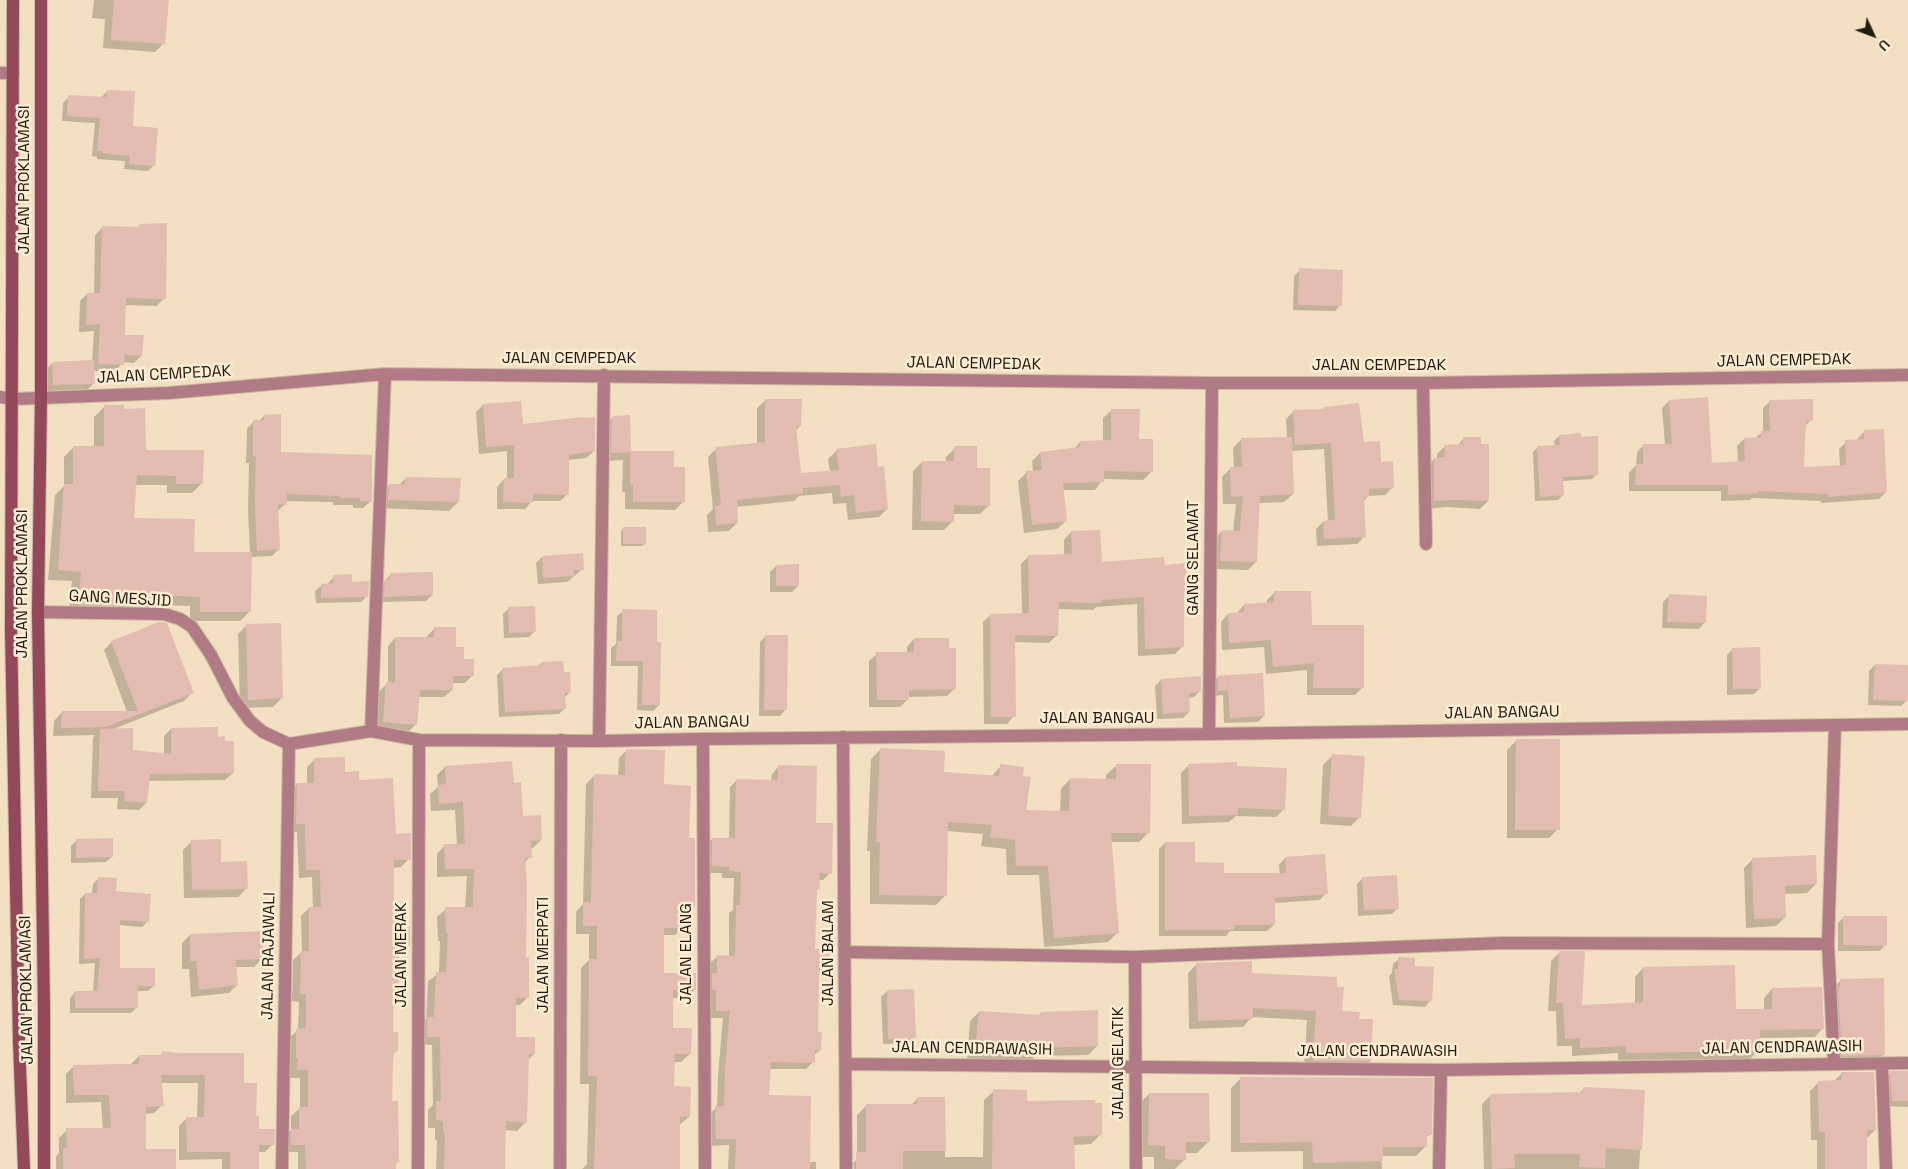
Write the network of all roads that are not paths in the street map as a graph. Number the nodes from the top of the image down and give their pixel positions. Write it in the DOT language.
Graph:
graph roads {
  1 [pos="13,0"];
  2 [pos="41,0"];
  3 [pos="7,73"];
  4 [pos="385,374"];
  5 [pos="604,375"];
  6 [pos="1908,375"];
  7 [pos="1212,383"];
  8 [pos="1423,383"];
  9 [pos="41,397"];
  10 [pos="6,398"];
  11 [pos="1426,544"];
  12 [pos="38,612"];
  13 [pos="1908,724"];
  14 [pos="1834,725"];
  15 [pos="371,731"];
  16 [pos="1209,734"];
  17 [pos="843,737"];
  18 [pos="702,739"];
  19 [pos="419,740"];
  20 [pos="561,740"];
  21 [pos="600,742"];
  22 [pos="288,744"];
  23 [pos="1828,944"];
  24 [pos="845,952"];
  25 [pos="1135,957"];
  26 [pos="1834,1063"];
  27 [pos="1908,1063"];
  28 [pos="846,1064"];
  29 [pos="1882,1064"];
  30 [pos="1136,1067"];
  31 [pos="1441,1070"];
  32 [pos="24,1169"];
  33 [pos="44,1169"];
  34 [pos="282,1169"];
  35 [pos="418,1169"];
  36 [pos="560,1169"];
  37 [pos="705,1169"];
  38 [pos="846,1169"];
  39 [pos="1136,1169"];
  40 [pos="1439,1169"];
  41 [pos="1886,1169"];
  1 -- 3 [label="street, JALAN PROKLAMASI"];
  2 -- 9 [label="street, JALAN PROKLAMASI"];
  3 -- 10 [label="street, JALAN PROKLAMASI"];
  4 -- 5 [label="street, JALAN CEMPEDAK"];
  4 -- 9 [label="street, JALAN CEMPEDAK"];
  4 -- 15 [label="street"];
  5 -- 7 [label="street, JALAN CEMPEDAK"];
  5 -- 21 [label="street"];
  6 -- 8 [label="street, JALAN CEMPEDAK"];
  7 -- 8 [label="street, JALAN CEMPEDAK"];
  7 -- 16 [label="street, GANG SELAMAT"];
  8 -- 11 [label="street"];
  9 -- 10 [label="street, JALAN CEMPEDAK"];
  9 -- 12 [label="street, JALAN PROKLAMASI"];
  10 -- 32 [label="street, JALAN PROKLAMASI"];
  12 -- 22 [label="street, GANG MESJID"];
  12 -- 33 [label="street, JALAN PROKLAMASI"];
  13 -- 14 [label="street, JALAN BANGAU"];
  14 -- 16 [label="street, JALAN BANGAU"];
  14 -- 23 [label="street"];
  15 -- 19 [label="street, JALAN BANGAU"];
  15 -- 22 [label="street, JALAN BANGAU"];
  16 -- 17 [label="street, JALAN BANGAU"];
  17 -- 18 [label="street, JALAN BANGAU"];
  17 -- 24 [label="street, JALAN BALAM"];
  18 -- 21 [label="street, JALAN BANGAU"];
  18 -- 37 [label="street, JALAN ELANG"];
  19 -- 20 [label="street, JALAN BANGAU"];
  19 -- 35 [label="street, JALAN MERAK"];
  20 -- 21 [label="street, JALAN BANGAU"];
  20 -- 36 [label="street, JALAN MERPATI"];
  22 -- 34 [label="street, JALAN RAJAWALI"];
  23 -- 25 [label="street"];
  23 -- 26 [label="street"];
  24 -- 25 [label="street"];
  24 -- 28 [label="street, JALAN BALAM"];
  25 -- 30 [label="street, JALAN GELATIK"];
  26 -- 29 [label="street, JALAN CENDRAWASIH"];
  26 -- 31 [label="street, JALAN CENDRAWASIH"];
  27 -- 29 [label="street, JALAN CENDRAWASIH"];
  28 -- 30 [label="street, JALAN CENDRAWASIH"];
  28 -- 38 [label="street, JALAN BALAM"];
  29 -- 41 [label="street"];
  30 -- 31 [label="street, JALAN CENDRAWASIH"];
  30 -- 39 [label="street, JALAN GELATIK"];
  31 -- 40 [label="street"];
}
